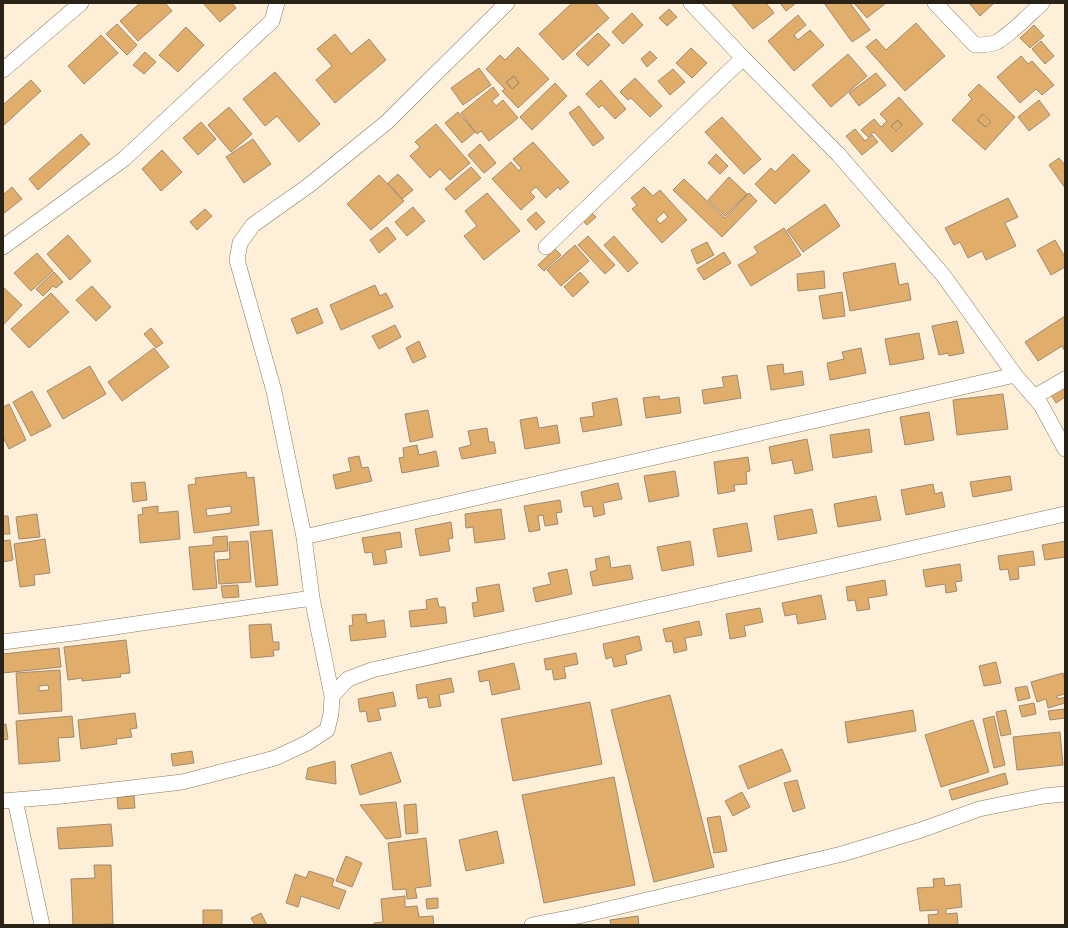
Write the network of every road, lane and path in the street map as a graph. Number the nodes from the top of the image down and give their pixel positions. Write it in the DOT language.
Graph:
graph roads {
  1 [pos="81,3"];
  2 [pos="277,3"];
  3 [pos="507,3"];
  4 [pos="691,3"];
  5 [pos="935,3"];
  6 [pos="1042,3"];
  7 [pos="743,58"];
  8 [pos="3,70"];
  9 [pos="3,247"];
  10 [pos="546,247"];
  11 [pos="1015,375"];
  12 [pos="1065,379"];
  13 [pos="1034,397"];
  14 [pos="1065,449"];
  15 [pos="1065,514"];
  16 [pos="304,537"];
  17 [pos="312,598"];
  18 [pos="3,642"];
  19 [pos="332,696"];
  20 [pos="1065,794"];
  21 [pos="9,800"];
  22 [pos="42,925"];
  23 [pos="532,925"];
  1 -- 8 [label="street"];
  2 -- 9 [label="street"];
  3 -- 16 [label="street"];
  4 -- 7 [label="street"];
  5 -- 6 [label="street"];
  7 -- 10 [label="street"];
  7 -- 11 [label="street"];
  11 -- 13 [label="street"];
  11 -- 16 [label="street"];
  12 -- 13 [label="street"];
  13 -- 14 [label="street"];
  15 -- 19 [label="street"];
  16 -- 17 [label="street"];
  17 -- 18 [label="street"];
  17 -- 19 [label="street"];
  19 -- 21 [label="street"];
  20 -- 23 [label="street"];
  21 -- 22 [label="street"];
}
